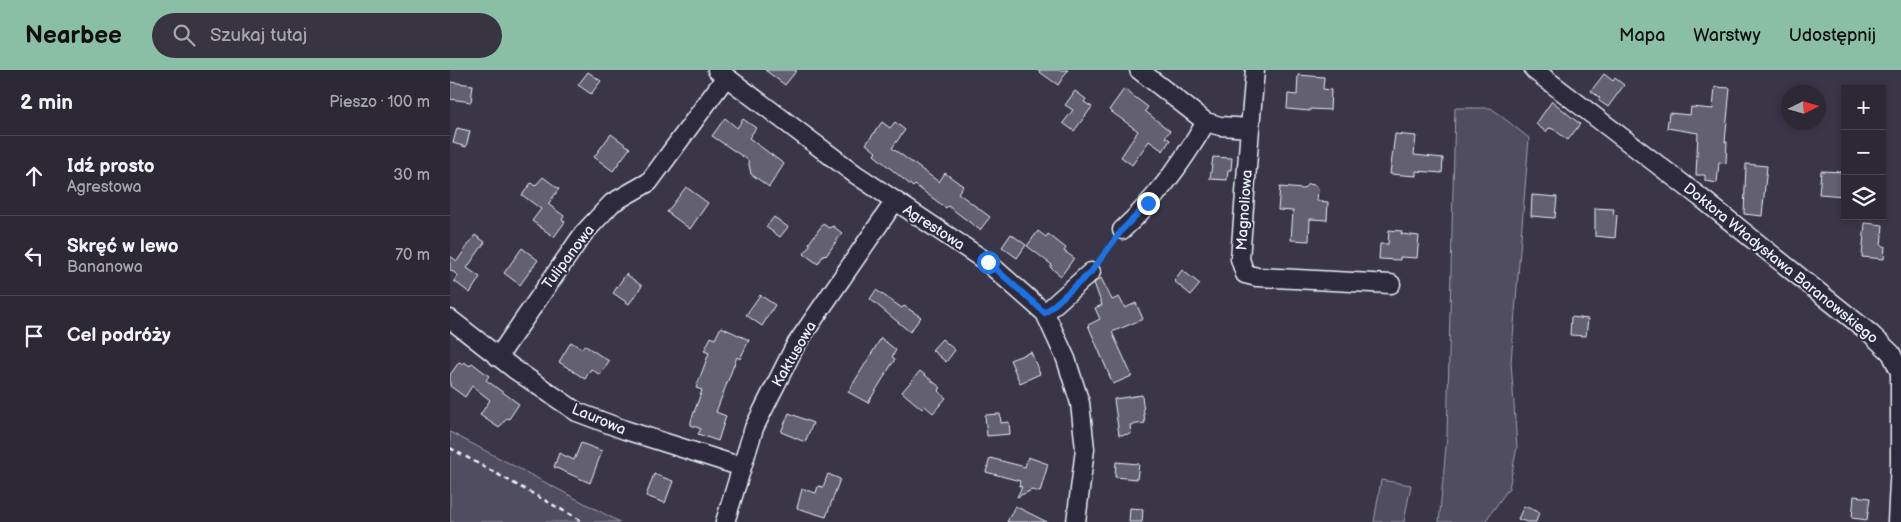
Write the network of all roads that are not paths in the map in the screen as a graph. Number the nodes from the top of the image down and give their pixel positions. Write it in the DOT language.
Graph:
graph roads {
  1 [pos="1139,70"];
  2 [pos="1255,70"];
  3 [pos="1534,70"];
  4 [pos="722,74"];
  5 [pos="1206,122"];
  6 [pos="1250,128"];
  7 [pos="895,201"];
  8 [pos="1122,230"];
  9 [pos="1091,272"];
  10 [pos="1391,284"];
  11 [pos="1045,313"];
  12 [pos="450,319"];
  13 [pos="498,357"];
  14 [pos="742,467"];
  15 [pos="726,522"];
  16 [pos="1076,522"];
  17 [pos="1897,522"];
  1 -- 5 [label="street"];
  2 -- 6 [label="street"];
  3 -- 17 [label="street, Doktora Władysława Baranowskiego"];
  4 -- 7 [label="street, Agrestowa"];
  4 -- 13 [label="street, Tulipanowa"];
  5 -- 6 [label="street"];
  5 -- 8 [label="street"];
  6 -- 10 [label="street, Magnoliowa"];
  7 -- 11 [label="street, Agrestowa"];
  7 -- 14 [label="street, Kaktusowa"];
  9 -- 11 [label="street"];
  11 -- 16 [label="street, Agrestowa"];
  12 -- 13 [label="street, Laurowa"];
  13 -- 14 [label="street, Laurowa"];
  14 -- 15 [label="street, Kaktusowa"];
}
